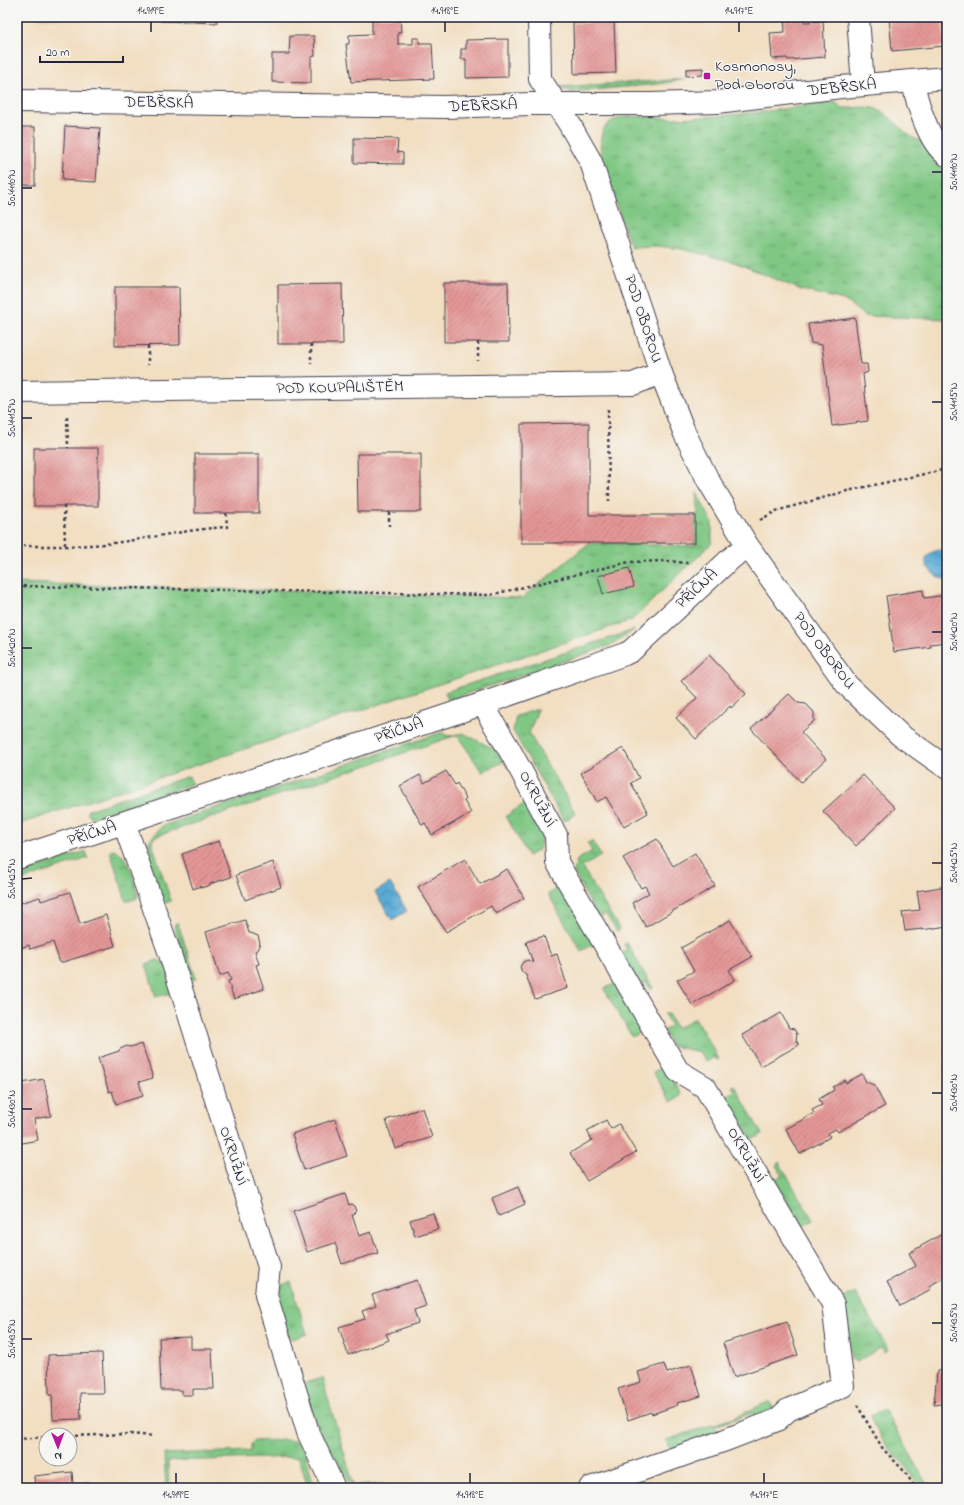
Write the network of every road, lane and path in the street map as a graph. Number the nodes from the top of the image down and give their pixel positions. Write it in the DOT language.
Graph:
graph roads {
  1 [pos="539,17"];
  2 [pos="858,17"];
  3 [pos="947,78"];
  4 [pos="913,82"];
  5 [pos="863,85"];
  6 [pos="17,101"];
  7 [pos="557,104"];
  8 [pos="947,156"];
  9 [pos="478,342"];
  10 [pos="311,344"];
  11 [pos="148,346"];
  12 [pos="478,362"];
  13 [pos="311,364"];
  14 [pos="148,366"];
  15 [pos="661,373"];
  16 [pos="17,392"];
  17 [pos="608,409"];
  18 [pos="67,416"];
  19 [pos="68,448"];
  20 [pos="947,469"];
  21 [pos="609,501"];
  22 [pos="64,506"];
  23 [pos="389,512"];
  24 [pos="226,513"];
  25 [pos="389,526"];
  26 [pos="743,538"];
  27 [pos="17,546"];
  28 [pos="65,547"];
  29 [pos="690,563"];
  30 [pos="17,586"];
  31 [pos="485,703"];
  32 [pos="947,768"];
  33 [pos="124,823"];
  34 [pos="17,858"];
  35 [pos="843,1386"];
  36 [pos="78,1436"];
  37 [pos="153,1436"];
  38 [pos="38,1437"];
  39 [pos="17,1438"];
  40 [pos="334,1488"];
  41 [pos="590,1488"];
  42 [pos="915,1488"];
  1 -- 7 [label="street, POD OBOROU"];
  2 -- 5 [label="street"];
  3 -- 4 [label="street, DEBŘSKÁ"];
  4 -- 5 [label="street, DEBŘSKÁ"];
  4 -- 8 [label="street"];
  5 -- 7 [label="street, DEBŘSKÁ"];
  6 -- 7 [label="street, DEBŘSKÁ"];
  7 -- 15 [label="street, POD OBOROU"];
  9 -- 12 [label="path"];
  10 -- 13 [label="path"];
  11 -- 14 [label="path"];
  15 -- 16 [label="street, POD KOUPALIŠTĚM"];
  15 -- 26 [label="street, POD OBOROU"];
  17 -- 21 [label="path"];
  18 -- 19 [label="path"];
  20 -- 26 [label="path"];
  22 -- 28 [label="path"];
  23 -- 25 [label="path"];
  24 -- 28 [label="path"];
  26 -- 31 [label="street, PŘÍČNÁ"];
  26 -- 32 [label="street, POD OBOROU"];
  27 -- 28 [label="path"];
  29 -- 30 [label="path"];
  31 -- 33 [label="street, PŘÍČNÁ"];
  31 -- 35 [label="street, OKRUŽNÍ"];
  33 -- 34 [label="street, PŘÍČNÁ"];
  33 -- 40 [label="street, OKRUŽNÍ"];
  35 -- 41 [label="street"];
  35 -- 42 [label="path"];
  36 -- 37 [label="path"];
  38 -- 39 [label="path"];
}
